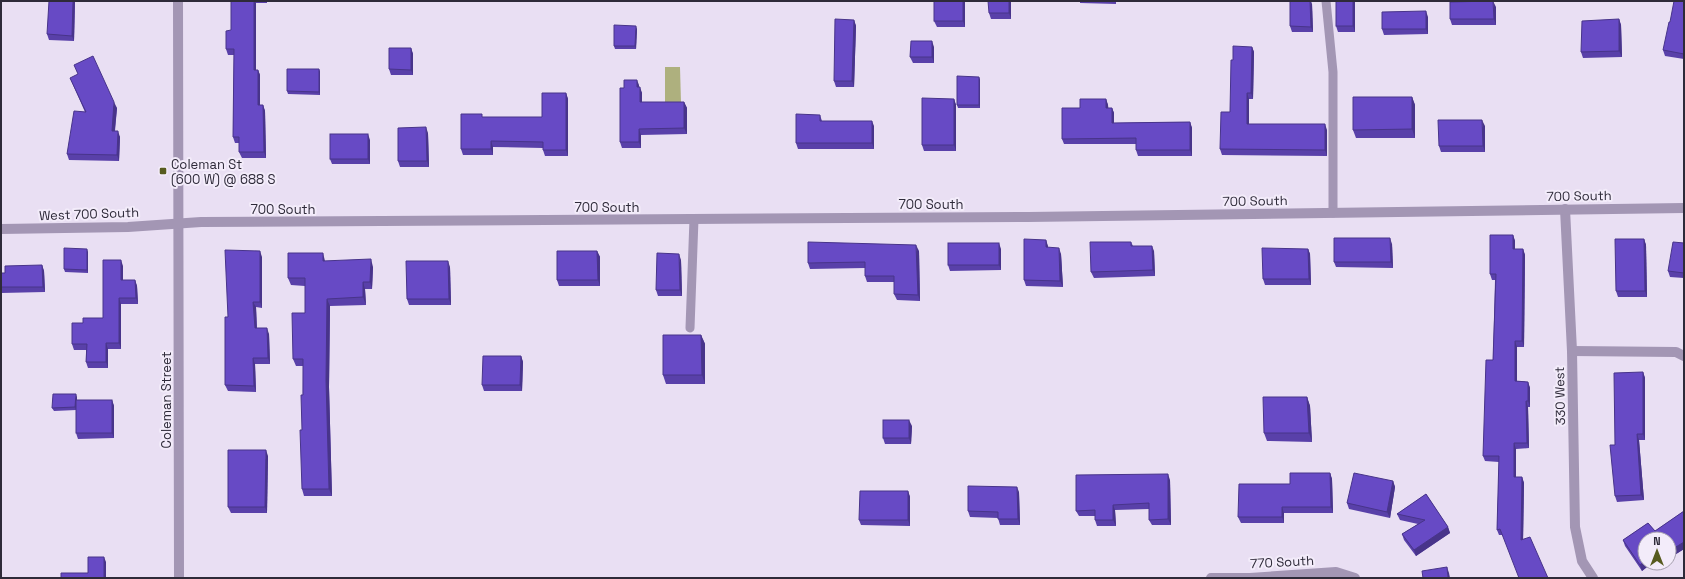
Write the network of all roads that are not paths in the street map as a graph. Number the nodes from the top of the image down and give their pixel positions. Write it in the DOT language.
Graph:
graph roads {
  1 [pos="178,1"];
  2 [pos="1326,1"];
  3 [pos="1684,208"];
  4 [pos="1565,209"];
  5 [pos="1333,213"];
  6 [pos="694,219"];
  7 [pos="178,223"];
  8 [pos="1,229"];
  9 [pos="690,328"];
  10 [pos="1572,351"];
  11 [pos="1684,356"];
  12 [pos="178,578"];
  13 [pos="1211,578"];
  14 [pos="1355,578"];
  15 [pos="1592,578"];
  1 -- 7 [label="street, Coleman Street"];
  2 -- 5 [label="lane"];
  3 -- 4 [label="street, 700 South"];
  4 -- 5 [label="street, 700 South"];
  4 -- 10 [label="street, 330 West"];
  5 -- 6 [label="street, 700 South"];
  6 -- 7 [label="street, 700 South"];
  6 -- 9 [label="lane"];
  7 -- 8 [label="street, West 700 South"];
  7 -- 12 [label="street, Coleman Street"];
  10 -- 11 [label="street"];
  10 -- 15 [label="street, 330 West"];
  13 -- 14 [label="street, 770 South"];
}
